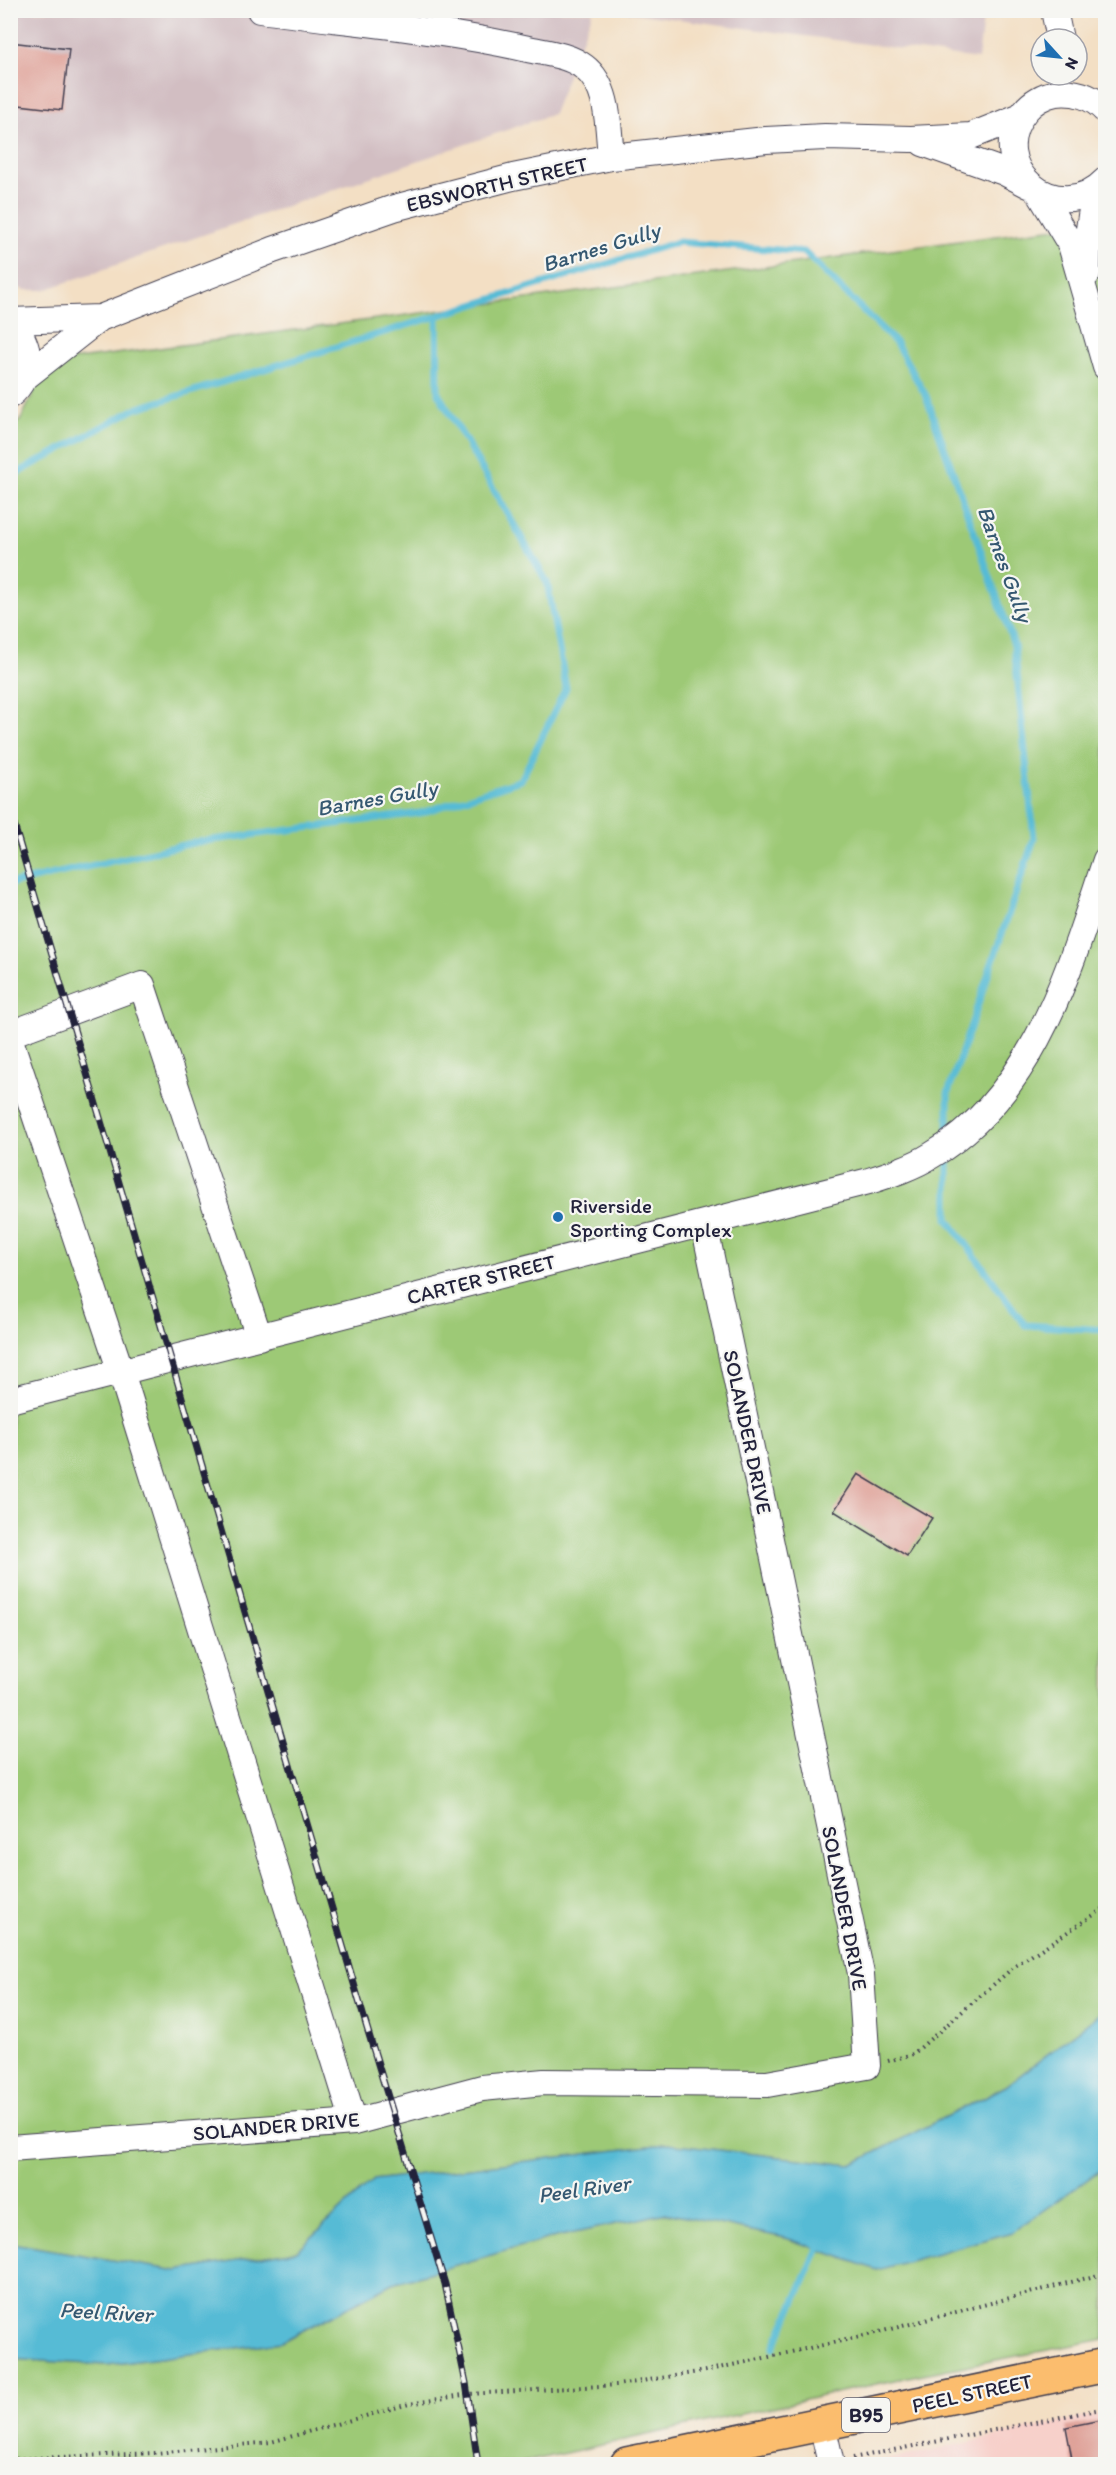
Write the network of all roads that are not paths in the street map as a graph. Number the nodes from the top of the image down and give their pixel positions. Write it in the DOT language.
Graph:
graph roads {
  1 [pos="260,10"];
  2 [pos="1039,87"];
  3 [pos="1093,97"];
  4 [pos="1028,108"];
  5 [pos="911,139"];
  6 [pos="611,157"];
  7 [pos="1100,185"];
  8 [pos="1034,189"];
  9 [pos="1086,299"];
  10 [pos="100,318"];
  11 [pos="10,322"];
  12 [pos="1106,367"];
  13 [pos="17,386"];
  14 [pos="1106,860"];
  15 [pos="10,1034"];
  16 [pos="10,1040"];
  17 [pos="704,1224"];
  18 [pos="259,1336"];
  19 [pos="121,1372"];
  20 [pos="10,1400"];
  21 [pos="354,2122"];
  22 [pos="10,2148"];
  23 [pos="1106,2365"];
  24 [pos="822,2424"];
  25 [pos="627,2464"];
  26 [pos="830,2464"];
  1 -- 6 [label="street"];
  2 -- 4 [label="street"];
  3 -- 4 [label="street, EBSWORTH STREET"];
  4 -- 5 [label="street, EBSWORTH STREET"];
  4 -- 8 [label="street"];
  5 -- 6 [label="street, EBSWORTH STREET"];
  5 -- 8 [label="street, EBSWORTH STREET"];
  6 -- 10 [label="street, EBSWORTH STREET"];
  7 -- 8 [label="street, EBSWORTH STREET"];
  7 -- 9 [label="street"];
  8 -- 9 [label="street"];
  9 -- 12 [label="street"];
  10 -- 11 [label="street, EBSWORTH STREET"];
  10 -- 13 [label="street, EBSWORTH STREET"];
  11 -- 13 [label="street"];
  14 -- 17 [label="street, CARTER STREET"];
  15 -- 18 [label="street"];
  16 -- 19 [label="street"];
  17 -- 18 [label="street, CARTER STREET"];
  17 -- 21 [label="street, SOLANDER DRIVE"];
  18 -- 19 [label="street, CARTER STREET"];
  19 -- 20 [label="street, CARTER STREET"];
  19 -- 21 [label="street"];
  21 -- 22 [label="street, SOLANDER DRIVE"];
  23 -- 24 [label="main road, PEEL STREET / B95"];
  24 -- 25 [label="main road, PEEL STREET / B95"];
  24 -- 26 [label="street"];
}
